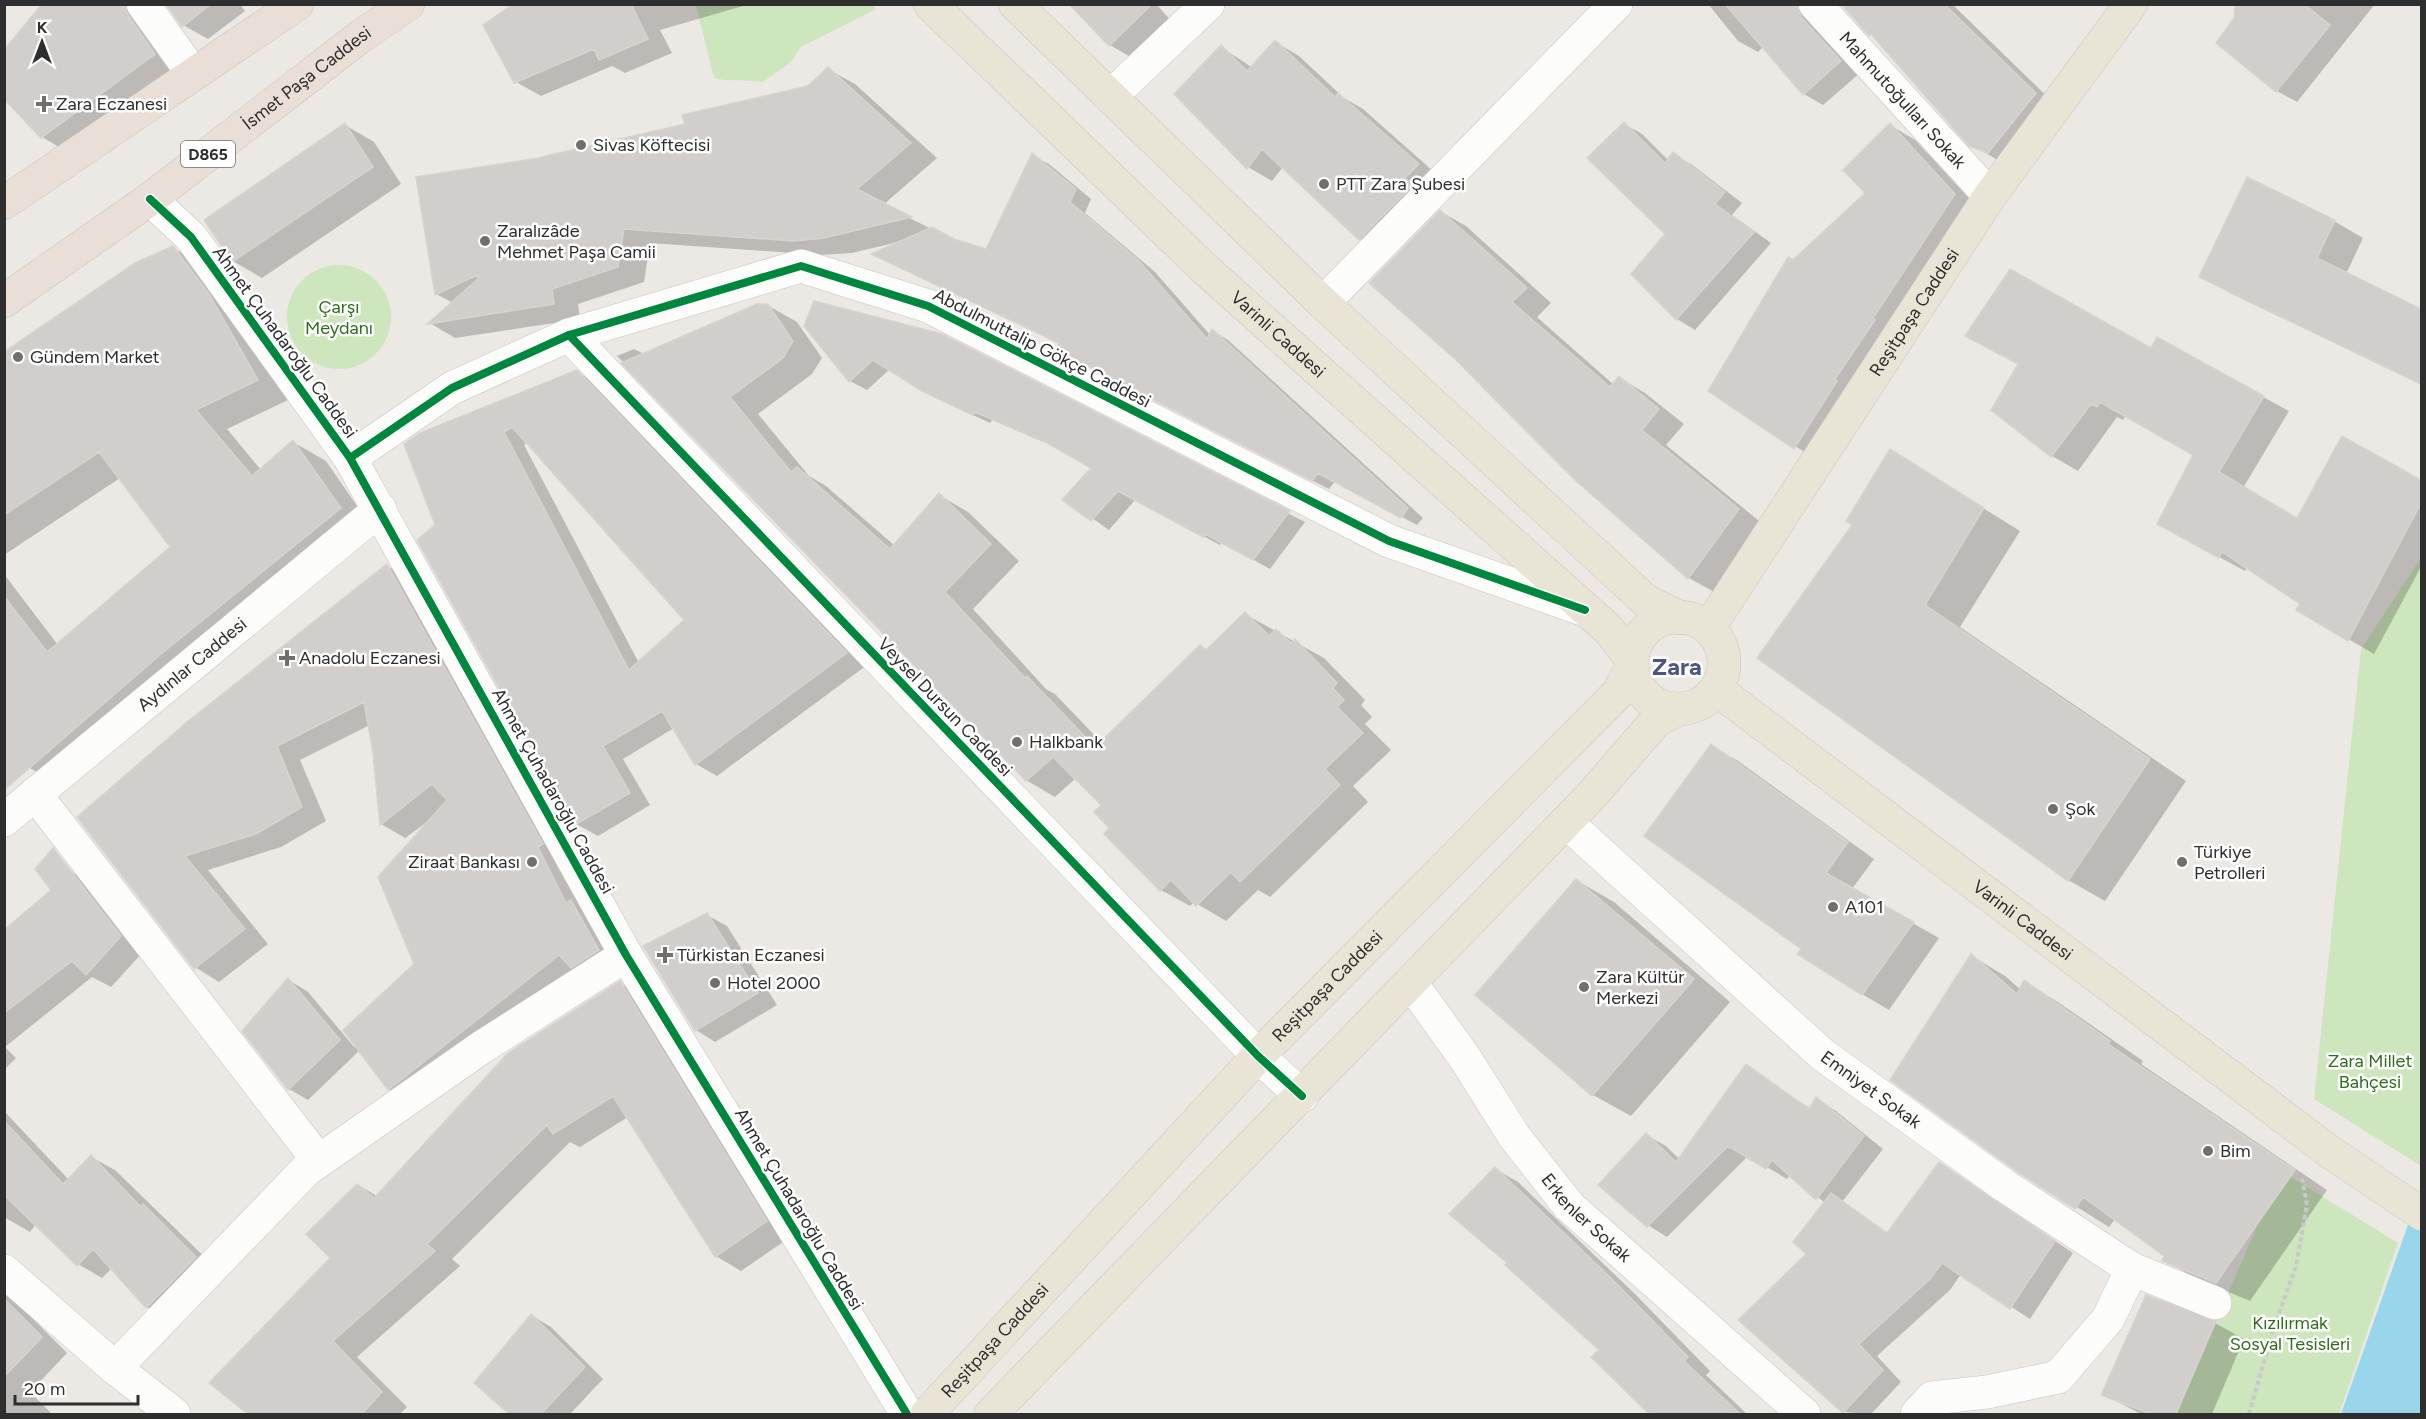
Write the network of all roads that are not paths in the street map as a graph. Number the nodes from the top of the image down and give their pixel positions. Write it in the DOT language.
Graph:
graph roads {
  1 [pos="143,4"];
  2 [pos="297,4"];
  3 [pos="408,4"];
  4 [pos="930,4"];
  5 [pos="1015,4"];
  6 [pos="1209,4"];
  7 [pos="1616,4"];
  8 [pos="1815,4"];
  9 [pos="2131,4"];
  10 [pos="193,74"];
  11 [pos="1110,97"];
  12 [pos="1990,196"];
  13 [pos="150,199"];
  14 [pos="4,203"];
  15 [pos="4,301"];
  16 [pos="1323,303"];
  17 [pos="569,335"];
  18 [pos="350,458"];
  19 [pos="380,509"];
  20 [pos="1585,610"];
  21 [pos="1695,623"];
  22 [pos="1632,663"];
  23 [pos="1716,689"];
  24 [pos="1679,709"];
  25 [pos="34,794"];
  26 [pos="4,820"];
  27 [pos="1566,822"];
  28 [pos="626,955"];
  29 [pos="1411,983"];
  30 [pos="1258,1056"];
  31 [pos="1302,1096"];
  32 [pos="318,1160"];
  33 [pos="2421,1214"];
  34 [pos="2132,1269"];
  35 [pos="4,1272"];
  36 [pos="2215,1303"];
  37 [pos="115,1368"];
  38 [pos="174,1414"];
  39 [pos="907,1414"];
  40 [pos="927,1414"];
  41 [pos="992,1414"];
  42 [pos="1804,1414"];
  43 [pos="1917,1414"];
  1 -- 10 [label="street"];
  2 -- 10 [label="highway"];
  3 -- 13 [label="highway, İsmet Paşa Caddesi / D865"];
  4 -- 20 [label="main road, Varinli Caddesi"];
  5 -- 11 [label="main road"];
  6 -- 11 [label="street"];
  7 -- 16 [label="street"];
  8 -- 12 [label="street, Mahmutoğulları Sokak"];
  9 -- 12 [label="main road, Reşitpaşa Caddesi"];
  10 -- 14 [label="highway"];
  11 -- 16 [label="main road"];
  12 -- 21 [label="main road, Reşitpaşa Caddesi"];
  13 -- 15 [label="highway, İsmet Paşa Caddesi / D865"];
  13 -- 18 [label="street, Ahmet Çuhadaroğlu Caddesi"];
  16 -- 21 [label="main road"];
  17 -- 18 [label="street, Abdulmuttalip Gökçe Caddesi"];
  17 -- 20 [label="street, Abdulmuttalip Gökçe Caddesi"];
  17 -- 30 [label="street, Veysel Dursun Caddesi"];
  18 -- 19 [label="street, Ahmet Çuhadaroğlu Caddesi"];
  19 -- 25 [label="street, Aydınlar Caddesi"];
  19 -- 28 [label="street, Ahmet Çuhadaroğlu Caddesi"];
  20 -- 22 [label="main road, Varinli Caddesi"];
  21 -- 22 [label="main road"];
  21 -- 23 [label="main road"];
  22 -- 24 [label="main road"];
  22 -- 30 [label="main road, Reşitpaşa Caddesi"];
  23 -- 24 [label="main road"];
  23 -- 33 [label="main road, Varinli Caddesi"];
  24 -- 27 [label="main road"];
  25 -- 26 [label="street, Aydınlar Caddesi"];
  25 -- 32 [label="street"];
  27 -- 29 [label="main road"];
  27 -- 34 [label="street, Emniyet Sokak"];
  28 -- 32 [label="street"];
  28 -- 39 [label="street, Ahmet Çuhadaroğlu Caddesi"];
  29 -- 31 [label="main road"];
  29 -- 42 [label="street, Erkenler Sokak"];
  30 -- 31 [label="street, Veysel Dursun Caddesi"];
  30 -- 40 [label="main road, Reşitpaşa Caddesi"];
  31 -- 41 [label="main road"];
  32 -- 37 [label="street"];
  34 -- 36 [label="street, Emniyet Sokak"];
  34 -- 43 [label="street"];
  35 -- 37 [label="street"];
  37 -- 38 [label="street"];
}
